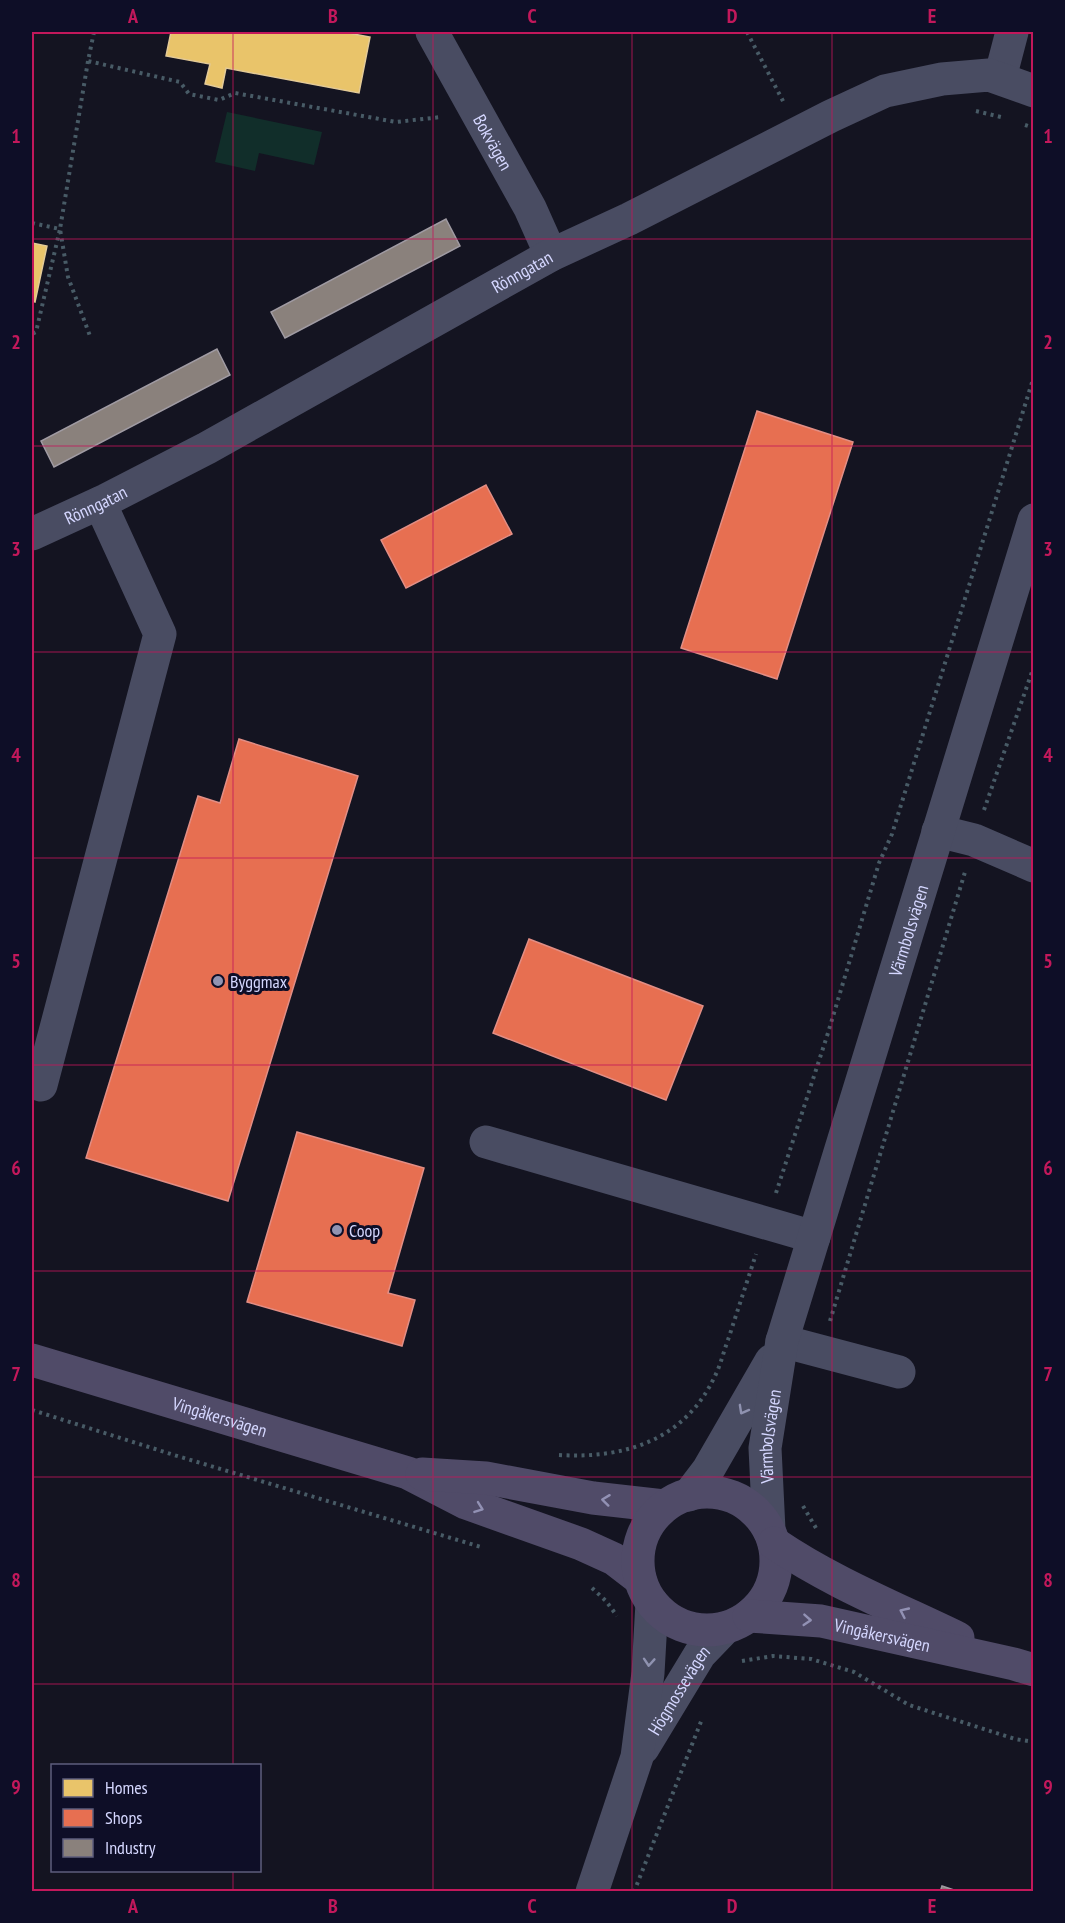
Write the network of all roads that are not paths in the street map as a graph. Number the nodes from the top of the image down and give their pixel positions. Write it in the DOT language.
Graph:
graph roads {
  1 [pos="432,32"];
  2 [pos="1012,32"];
  3 [pos="1000,78"];
  4 [pos="1034,91"];
  5 [pos="550,255"];
  6 [pos="100,503"];
  7 [pos="1034,520"];
  8 [pos="32,534"];
  9 [pos="938,831"];
  10 [pos="1034,866"];
  11 [pos="41,1085"];
  12 [pos="486,1142"];
  13 [pos="814,1237"];
  14 [pos="782,1341"];
  15 [pos="32,1360"];
  16 [pos="898,1372"];
  17 [pos="408,1473"];
  18 [pos="676,1501"];
  19 [pos="771,1537"];
  20 [pos="646,1591"];
  21 [pos="737,1622"];
  22 [pos="1024,1667"];
  23 [pos="637,1758"];
  24 [pos="592,1892"];
  1 -- 5 [label="street, Bokvägen"];
  2 -- 3 [label="street"];
  3 -- 4 [label="street, Rönngatan"];
  3 -- 5 [label="street, Rönngatan"];
  5 -- 6 [label="street, Rönngatan"];
  6 -- 8 [label="street, Rönngatan"];
  6 -- 11 [label="street"];
  7 -- 9 [label="street, Värmbolsvägen"];
  9 -- 10 [label="street"];
  9 -- 13 [label="street, Värmbolsvägen"];
  12 -- 13 [label="street"];
  13 -- 14 [label="street, Värmbolsvägen"];
  14 -- 16 [label="street"];
  14 -- 18 [label="street, Värmbolsvägen, one-way"];
  14 -- 19 [label="street, Värmbolsvägen"];
  15 -- 17 [label="main road, Vingåkersvägen"];
  18 -- 17 [label="main road, Vingåkersvägen, one-way"];
  17 -- 20 [label="main road, Vingåkersvägen, one-way"];
  18 -- 19 [label="main road, Vingåkersvägen"];
  18 -- 20 [label="main road"];
  19 -- 21 [label="main road"];
  22 -- 19 [label="main road, Vingåkersvägen, one-way"];
  20 -- 21 [label="main road, Vingåkersvägen"];
  20 -- 23 [label="street, Högmossevägen, one-way"];
  21 -- 22 [label="main road, Vingåkersvägen, one-way"];
  21 -- 23 [label="street, Högmossevägen"];
  23 -- 24 [label="street, Högmossevägen"];
}
